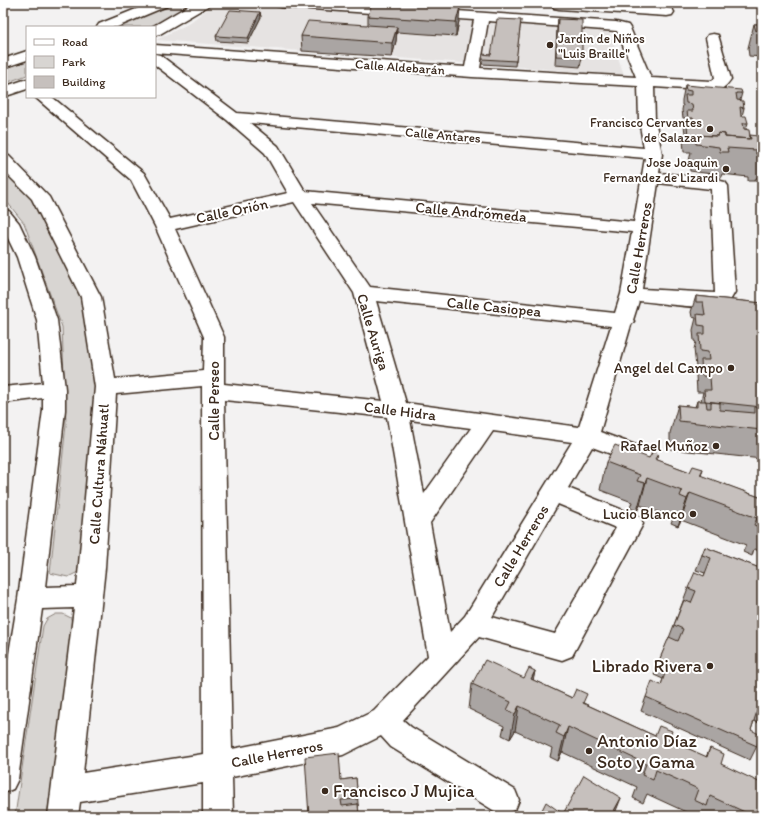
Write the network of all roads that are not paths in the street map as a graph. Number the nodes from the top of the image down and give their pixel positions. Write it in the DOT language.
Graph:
graph roads {
  1 [pos="162,3"];
  2 [pos="177,3"];
  3 [pos="282,3"];
  4 [pos="504,3"];
  5 [pos="558,5"];
  6 [pos="198,6"];
  7 [pos="595,6"];
  8 [pos="442,8"];
  9 [pos="666,12"];
  10 [pos="482,16"];
  11 [pos="504,18"];
  12 [pos="596,25"];
  13 [pos="106,26"];
  14 [pos="156,30"];
  15 [pos="713,38"];
  16 [pos="156,49"];
  17 [pos="26,55"];
  18 [pos="156,59"];
  19 [pos="3,64"];
  20 [pos="472,72"];
  21 [pos="646,82"];
  22 [pos="26,84"];
  23 [pos="4,91"];
  24 [pos="44,98"];
  25 [pos="233,117"];
  26 [pos="654,154"];
  27 [pos="3,160"];
  28 [pos="651,177"];
  29 [pos="299,196"];
  30 [pos="3,215"];
  31 [pos="164,226"];
  32 [pos="643,228"];
  33 [pos="364,293"];
  34 [pos="631,294"];
  35 [pos="624,321"];
  36 [pos="213,384"];
  37 [pos="106,387"];
  38 [pos="54,389"];
  39 [pos="3,395"];
  40 [pos="396,410"];
  41 [pos="488,422"];
  42 [pos="587,436"];
  43 [pos="660,463"];
  44 [pos="553,492"];
  45 [pos="417,522"];
  46 [pos="89,596"];
  47 [pos="32,599"];
  48 [pos="474,624"];
  49 [pos="442,660"];
  50 [pos="384,720"];
  51 [pos="218,766"];
  52 [pos="3,780"];
  53 [pos="504,800"];
  54 [pos="65,803"];
  55 [pos="218,816"];
  1 -- 13 [label="street"];
  2 -- 6 [label="street"];
  3 -- 8 [label="street"];
  4 -- 11 [label="street"];
  5 -- 7 [label="street"];
  6 -- 14 [label="street"];
  7 -- 9 [label="street"];
  7 -- 12 [label="street"];
  8 -- 10 [label="street"];
  10 -- 11 [label="street"];
  10 -- 20 [label="street"];
  11 -- 12 [label="street"];
  12 -- 21 [label="street, Calle Herreros"];
  15 -- 21 [label="street, Calle Aldebarán"];
  16 -- 20 [label="street, Calle Aldebarán"];
  17 -- 19 [label="street"];
  18 -- 25 [label="street, Calle Auriga"];
  20 -- 21 [label="street, Calle Aldebarán"];
  21 -- 26 [label="street, Calle Herreros"];
  22 -- 23 [label="street"];
  24 -- 31 [label="street, Calle Perseo"];
  25 -- 26 [label="street, Calle Antares"];
  25 -- 29 [label="street, Calle Auriga"];
  26 -- 28 [label="street, Calle Herreros"];
  27 -- 37 [label="street, Calle Cultura Náhuatl"];
  28 -- 32 [label="street, Calle Herreros"];
  28 -- 34 [label="street"];
  29 -- 31 [label="street, Calle Orión"];
  29 -- 32 [label="street, Calle Andrómeda"];
  29 -- 33 [label="street, Calle Auriga"];
  30 -- 38 [label="street"];
  31 -- 36 [label="street, Calle Perseo"];
  32 -- 34 [label="street, Calle Herreros"];
  33 -- 35 [label="street, Calle Casiopea"];
  33 -- 40 [label="street, Calle Auriga"];
  34 -- 35 [label="street, Calle Herreros"];
  35 -- 42 [label="street, Calle Herreros"];
  36 -- 37 [label="street, Calle Hidra"];
  36 -- 40 [label="street, Calle Hidra"];
  36 -- 51 [label="street, Calle Perseo"];
  37 -- 46 [label="street, Calle Cultura Náhuatl"];
  38 -- 39 [label="street"];
  38 -- 47 [label="street"];
  40 -- 41 [label="street, Calle Hidra"];
  40 -- 45 [label="street, Calle Auriga"];
  41 -- 42 [label="street, Calle Hidra"];
  41 -- 45 [label="street"];
  42 -- 43 [label="street, Calle Hidra"];
  42 -- 44 [label="street, Calle Herreros"];
  44 -- 48 [label="street, Calle Herreros"];
  44 -- 48 [label="street"];
  45 -- 49 [label="street, Calle Auriga"];
  46 -- 47 [label="street"];
  46 -- 54 [label="street, Calle Cultura Náhuatl"];
  47 -- 52 [label="street"];
  48 -- 49 [label="street, Calle Herreros"];
  49 -- 50 [label="street, Calle Herreros"];
  50 -- 51 [label="street, Calle Herreros"];
  50 -- 53 [label="street"];
  51 -- 54 [label="street, Calle Herreros"];
  51 -- 55 [label="street, Calle Perseo"];
}
